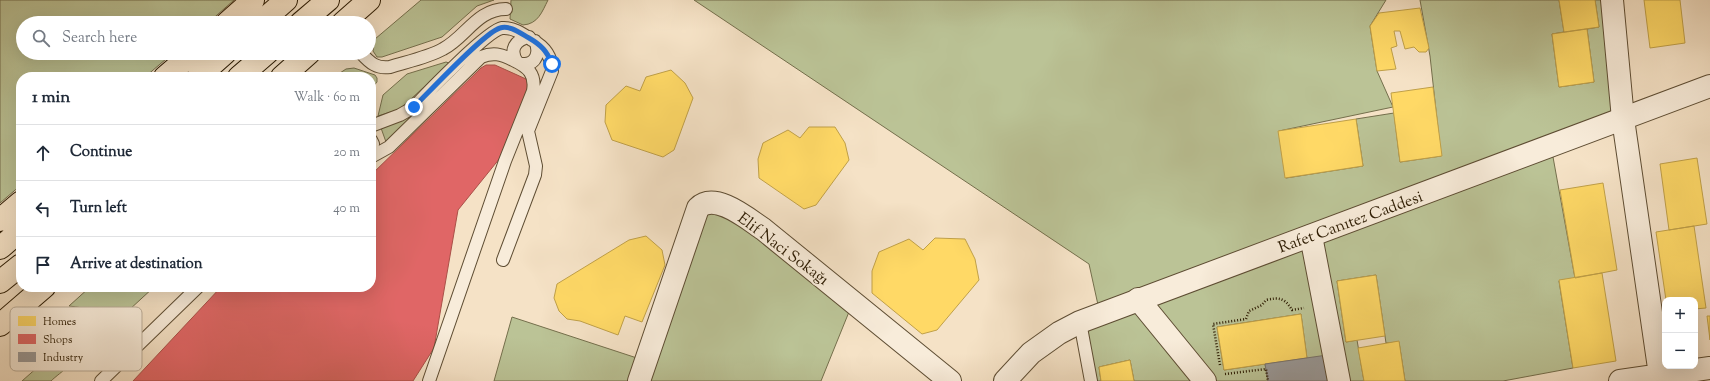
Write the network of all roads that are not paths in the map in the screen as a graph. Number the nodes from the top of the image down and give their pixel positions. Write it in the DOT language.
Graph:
graph roads {
  1 [pos="253,0"];
  2 [pos="286,0"];
  3 [pos="328,0"];
  4 [pos="369,0"];
  5 [pos="1612,0"];
  6 [pos="506,9"];
  7 [pos="235,16"];
  8 [pos="268,16"];
  9 [pos="309,16"];
  10 [pos="351,16"];
  11 [pos="532,39"];
  12 [pos="185,60"];
  13 [pos="217,60"];
  14 [pos="259,60"];
  15 [pos="301,60"];
  16 [pos="368,60"];
  17 [pos="520,63"];
  18 [pos="171,72"];
  19 [pos="204,72"];
  20 [pos="245,72"];
  21 [pos="288,72"];
  22 [pos="1710,86"];
  23 [pos="1623,119"];
  24 [pos="376,124"];
  25 [pos="376,154"];
  26 [pos="16,206"];
  27 [pos="0,220"];
  28 [pos="16,234"];
  29 [pos="1311,236"];
  30 [pos="0,248"];
  31 [pos="503,260"];
  32 [pos="16,269"];
  33 [pos="0,282"];
  34 [pos="38,292"];
  35 [pos="193,292"];
  36 [pos="1138,299"];
  37 [pos="21,307"];
  38 [pos="10,316"];
  39 [pos="1080,322"];
  40 [pos="0,325"];
  41 [pos="142,341"];
  42 [pos="1710,368"];
  43 [pos="111,371"];
  44 [pos="1216,374"];
  45 [pos="1660,375"];
  46 [pos="102,380"];
  47 [pos="429,381"];
  48 [pos="639,381"];
  49 [pos="950,381"];
  50 [pos="1005,381"];
  51 [pos="1091,381"];
  52 [pos="1339,381"];
  53 [pos="1620,381"];
  1 -- 7 [label="main road"];
  2 -- 8 [label="main road"];
  3 -- 9 [label="main road"];
  4 -- 10 [label="main road"];
  5 -- 23 [label="street"];
  6 -- 16 [label="lane"];
  11 -- 17 [label="lane"];
  11 -- 17 [label="lane"];
  11 -- 24 [label="lane"];
  11 -- 31 [label="lane"];
  12 -- 18 [label="main road"];
  13 -- 19 [label="main road"];
  14 -- 20 [label="main road"];
  15 -- 21 [label="main road"];
  17 -- 25 [label="lane"];
  17 -- 47 [label="lane"];
  22 -- 23 [label="street, Rafet Canıtez Caddesi"];
  23 -- 29 [label="street, Rafet Canıtez Caddesi"];
  23 -- 45 [label="street"];
  26 -- 27 [label="main road"];
  28 -- 30 [label="main road"];
  29 -- 36 [label="street, Rafet Canıtez Caddesi"];
  29 -- 52 [label="street"];
  32 -- 33 [label="main road"];
  34 -- 37 [label="main road"];
  35 -- 41 [label="lane"];
  36 -- 39 [label="street, Rafet Canıtez Caddesi"];
  36 -- 44 [label="street"];
  38 -- 40 [label="main road"];
  39 -- 50 [label="street, Rafet Canıtez Caddesi"];
  39 -- 51 [label="lane"];
  42 -- 45 [label="street"];
  43 -- 46 [label="lane"];
  45 -- 53 [label="street"];
  48 -- 49 [label="street, Elif Naci Sokağı"];
}
